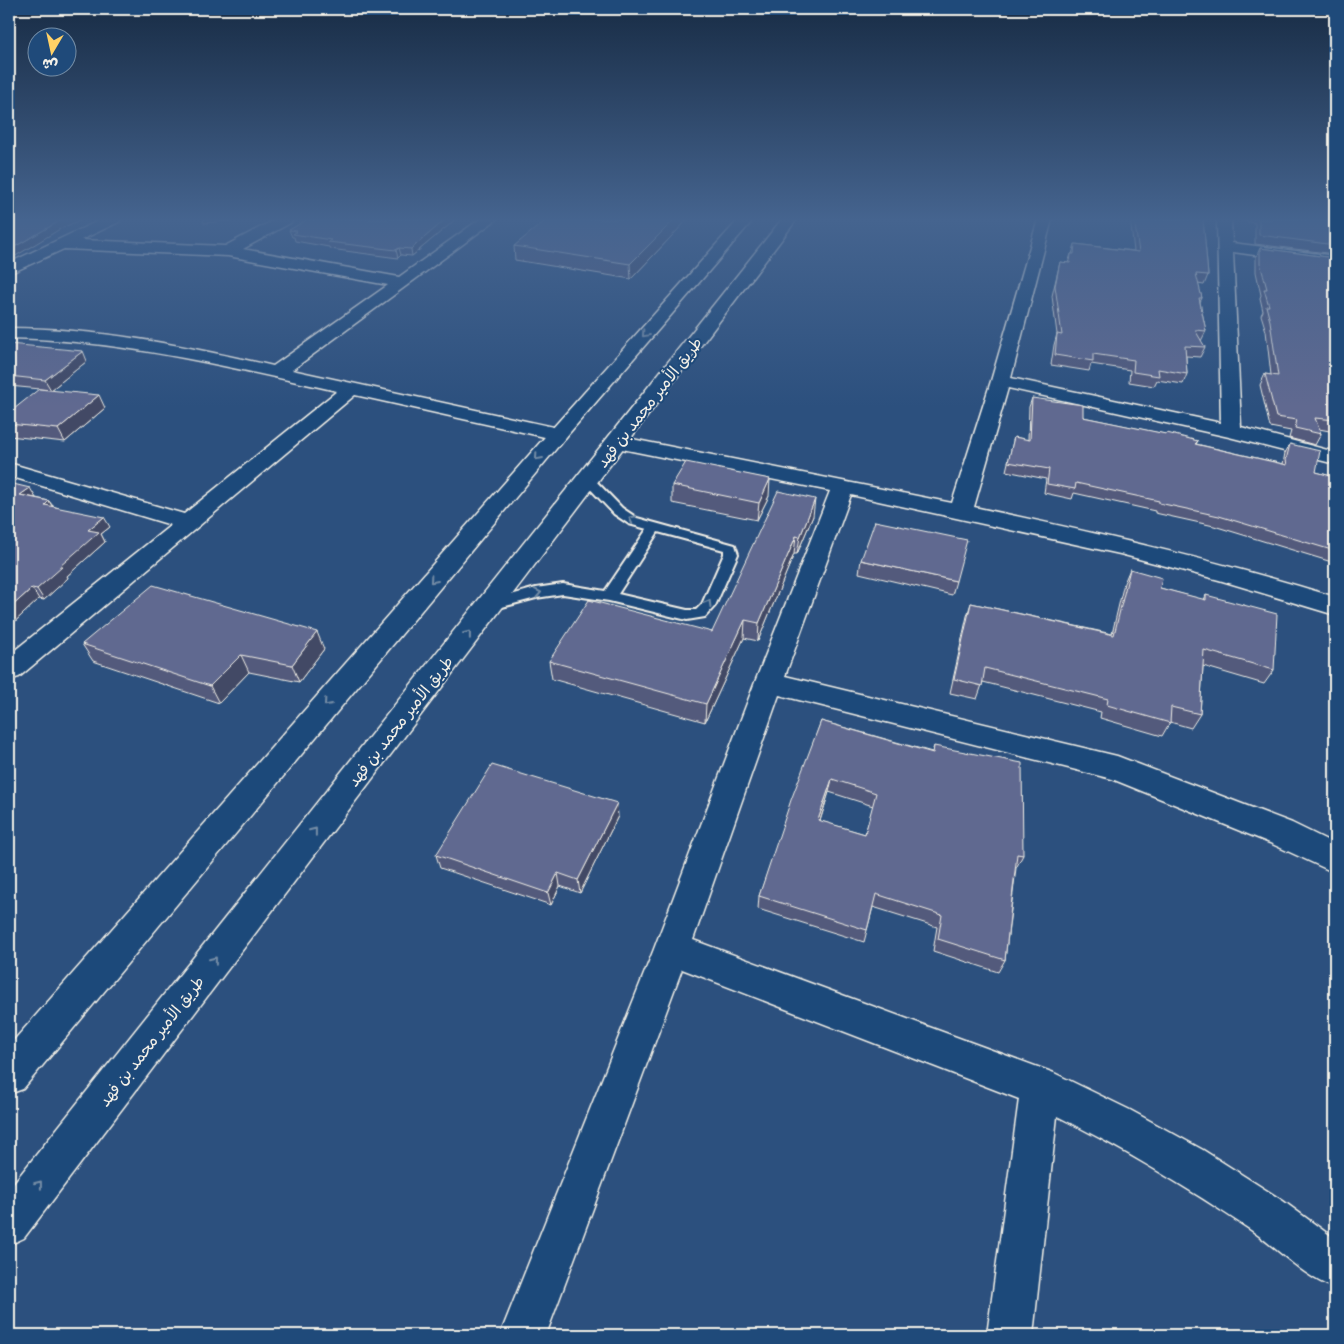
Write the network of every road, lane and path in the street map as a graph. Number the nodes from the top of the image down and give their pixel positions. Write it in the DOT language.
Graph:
graph roads {
  1 [pos="401,282"];
  2 [pos="692,282"];
  3 [pos="742,282"];
  4 [pos="1028,282"];
  5 [pos="1225,282"];
  6 [pos="9,333"];
  7 [pos="278,371"];
  8 [pos="1000,381"];
  9 [pos="350,389"];
  10 [pos="1231,431"];
  11 [pos="558,434"];
  12 [pos="618,442"];
  13 [pos="1335,458"];
  14 [pos="9,470"];
  15 [pos="588,480"];
  16 [pos="843,487"];
  17 [pos="961,511"];
  18 [pos="187,522"];
  19 [pos="654,528"];
  20 [pos="609,596"];
  21 [pos="490,605"];
  22 [pos="1335,606"];
  23 [pos="9,670"];
  24 [pos="769,682"];
  25 [pos="1335,859"];
  26 [pos="672,949"];
  27 [pos="9,1075"];
  28 [pos="1040,1087"];
  29 [pos="9,1223"];
  30 [pos="1335,1266"];
  31 [pos="522,1335"];
  32 [pos="1010,1335"];
  1 -- 7 [label="street"];
  2 -- 11 [label="street, one-way"];
  3 -- 12 [label="street, طريق الأمير محمد بن فهد"];
  4 -- 8 [label="street"];
  5 -- 10 [label="street"];
  6 -- 7 [label="street"];
  7 -- 9 [label="street"];
  8 -- 10 [label="street"];
  8 -- 17 [label="street"];
  9 -- 11 [label="street"];
  9 -- 18 [label="street"];
  10 -- 13 [label="street"];
  11 -- 27 [label="street, one-way"];
  12 -- 15 [label="street, طريق الأمير محمد بن فهد"];
  12 -- 16 [label="street"];
  14 -- 18 [label="street"];
  19 -- 15 [label="lane, one-way"];
  15 -- 21 [label="street, طريق الأمير محمد بن فهد"];
  16 -- 17 [label="street"];
  16 -- 24 [label="street"];
  17 -- 22 [label="street"];
  18 -- 23 [label="street"];
  19 -- 20 [label="lane"];
  20 -- 19 [label="lane, one-way"];
  21 -- 20 [label="lane, one-way"];
  29 -- 21 [label="street, طريق الأمير محمد بن فهد, one-way"];
  24 -- 25 [label="street"];
  24 -- 26 [label="street"];
  26 -- 28 [label="street"];
  26 -- 31 [label="street"];
  28 -- 30 [label="street"];
  28 -- 32 [label="street"];
}
